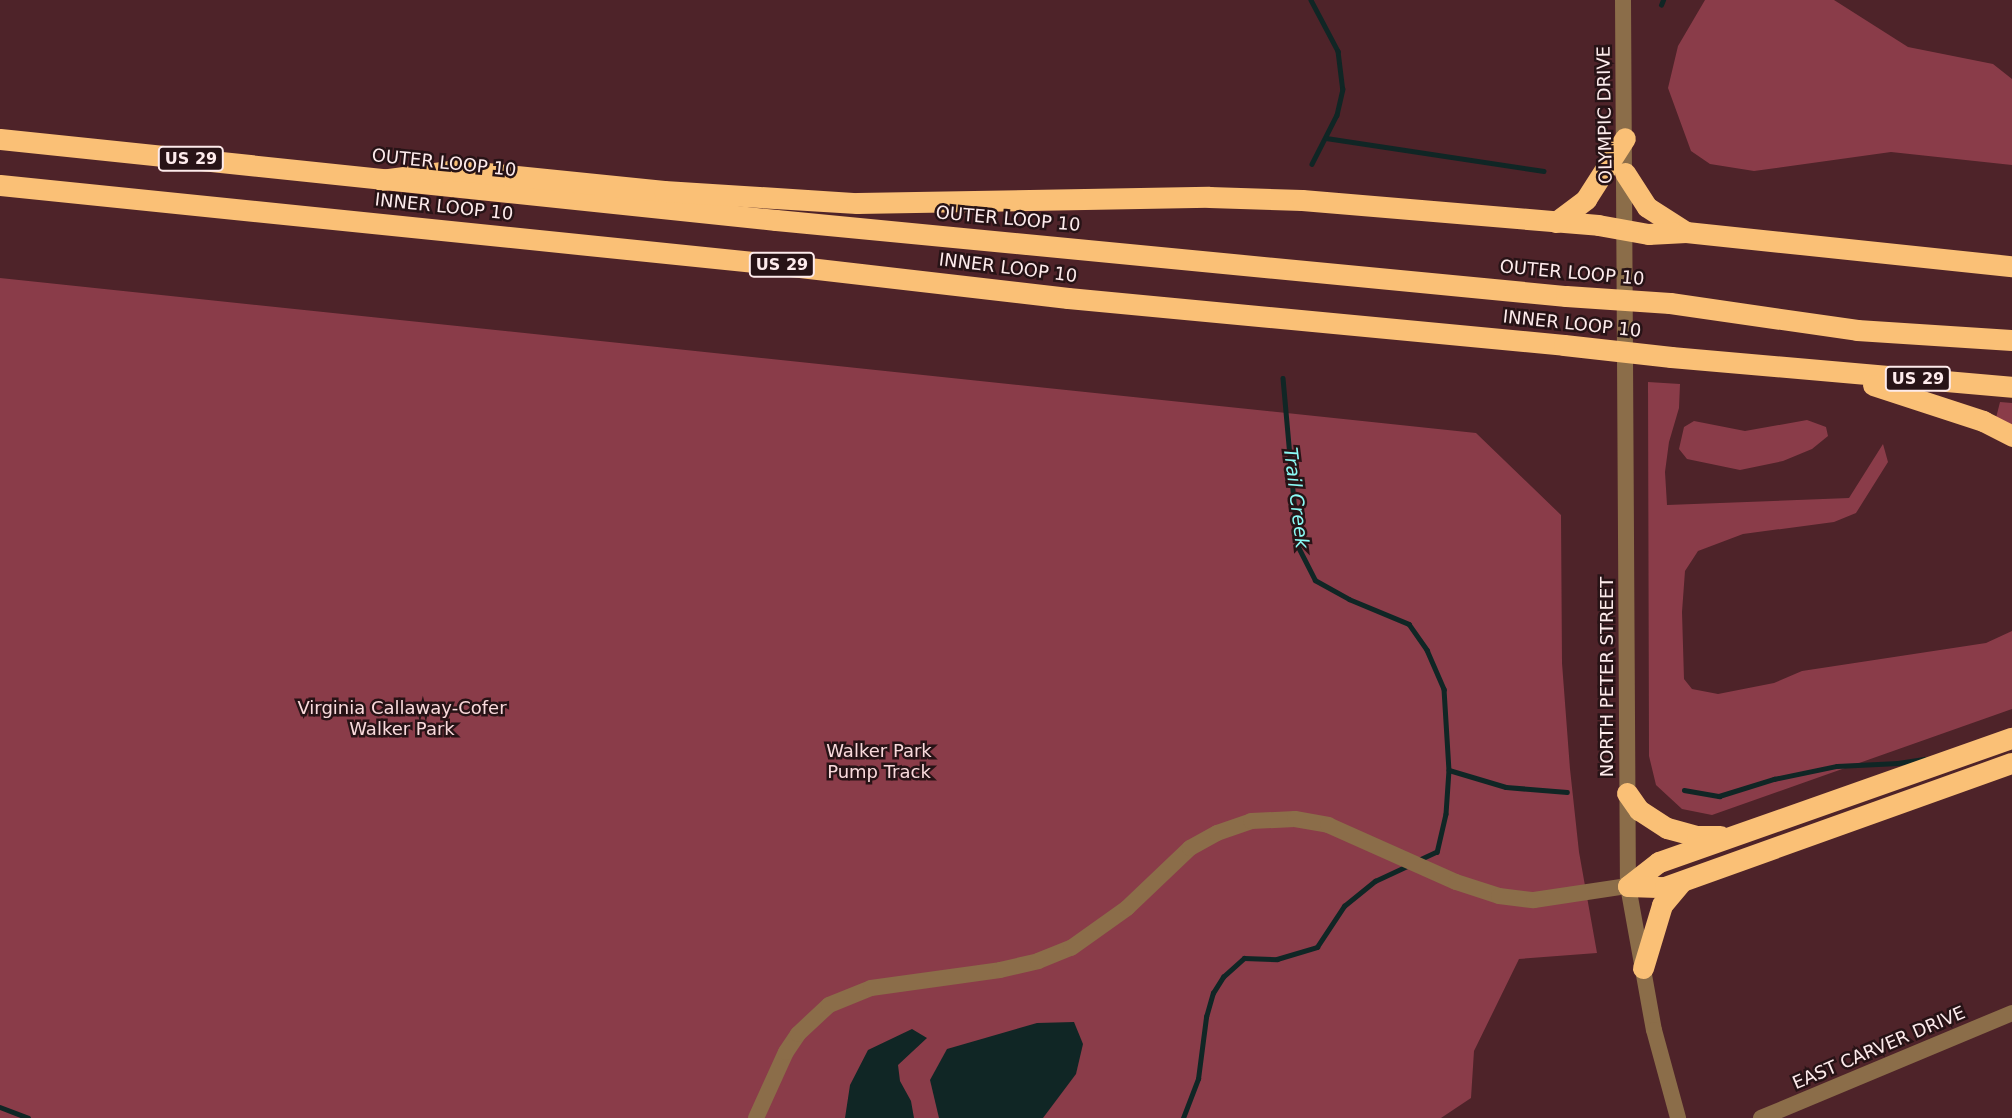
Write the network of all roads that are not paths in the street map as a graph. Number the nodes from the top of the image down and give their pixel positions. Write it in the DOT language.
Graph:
graph roads {
  1 [pos="1623,0"];
  2 [pos="1625,138"];
  3 [pos="0,139"];
  4 [pos="1625,173"];
  5 [pos="381,180"];
  6 [pos="0,185"];
  7 [pos="1556,222"];
  8 [pos="1625,230"];
  9 [pos="1686,232"];
  10 [pos="2012,266"];
  11 [pos="2012,340"];
  12 [pos="1823,372"];
  13 [pos="2012,387"];
  14 [pos="2012,436"];
  15 [pos="2012,738"];
  16 [pos="2012,763"];
  17 [pos="1627,793"];
  18 [pos="1733,836"];
  19 [pos="1682,881"];
  20 [pos="1628,886"];
  21 [pos="1643,968"];
  22 [pos="2012,1013"];
  23 [pos="756,1118"];
  24 [pos="1678,1118"];
  25 [pos="1761,1118"];
  1 -- 2 [label="street, OLYMPIC DRIVE"];
  2 -- 4 [label="street, OLYMPIC DRIVE"];
  2 -- 7 [label="highway"];
  3 -- 5 [label="highway, OUTER LOOP 10 / US 29"];
  4 -- 8 [label="street, OLYMPIC DRIVE"];
  4 -- 9 [label="highway"];
  5 -- 7 [label="highway"];
  5 -- 11 [label="highway, OUTER LOOP 10 / US 29, bridge"];
  6 -- 12 [label="highway, INNER LOOP 10 / US 29, bridge"];
  7 -- 8 [label="highway"];
  8 -- 9 [label="highway"];
  8 -- 17 [label="street, NORTH PETER STREET"];
  9 -- 10 [label="highway"];
  12 -- 13 [label="highway, INNER LOOP 10 / US 29"];
  12 -- 14 [label="highway"];
  15 -- 18 [label="highway"];
  16 -- 19 [label="highway"];
  17 -- 18 [label="highway"];
  17 -- 20 [label="street, NORTH PETER STREET"];
  18 -- 20 [label="highway"];
  19 -- 20 [label="highway"];
  19 -- 21 [label="highway"];
  20 -- 21 [label="street, NORTH PETER STREET"];
  20 -- 23 [label="street"];
  21 -- 24 [label="street, NORTH PETER STREET"];
  22 -- 25 [label="street, EAST CARVER DRIVE"];
}
